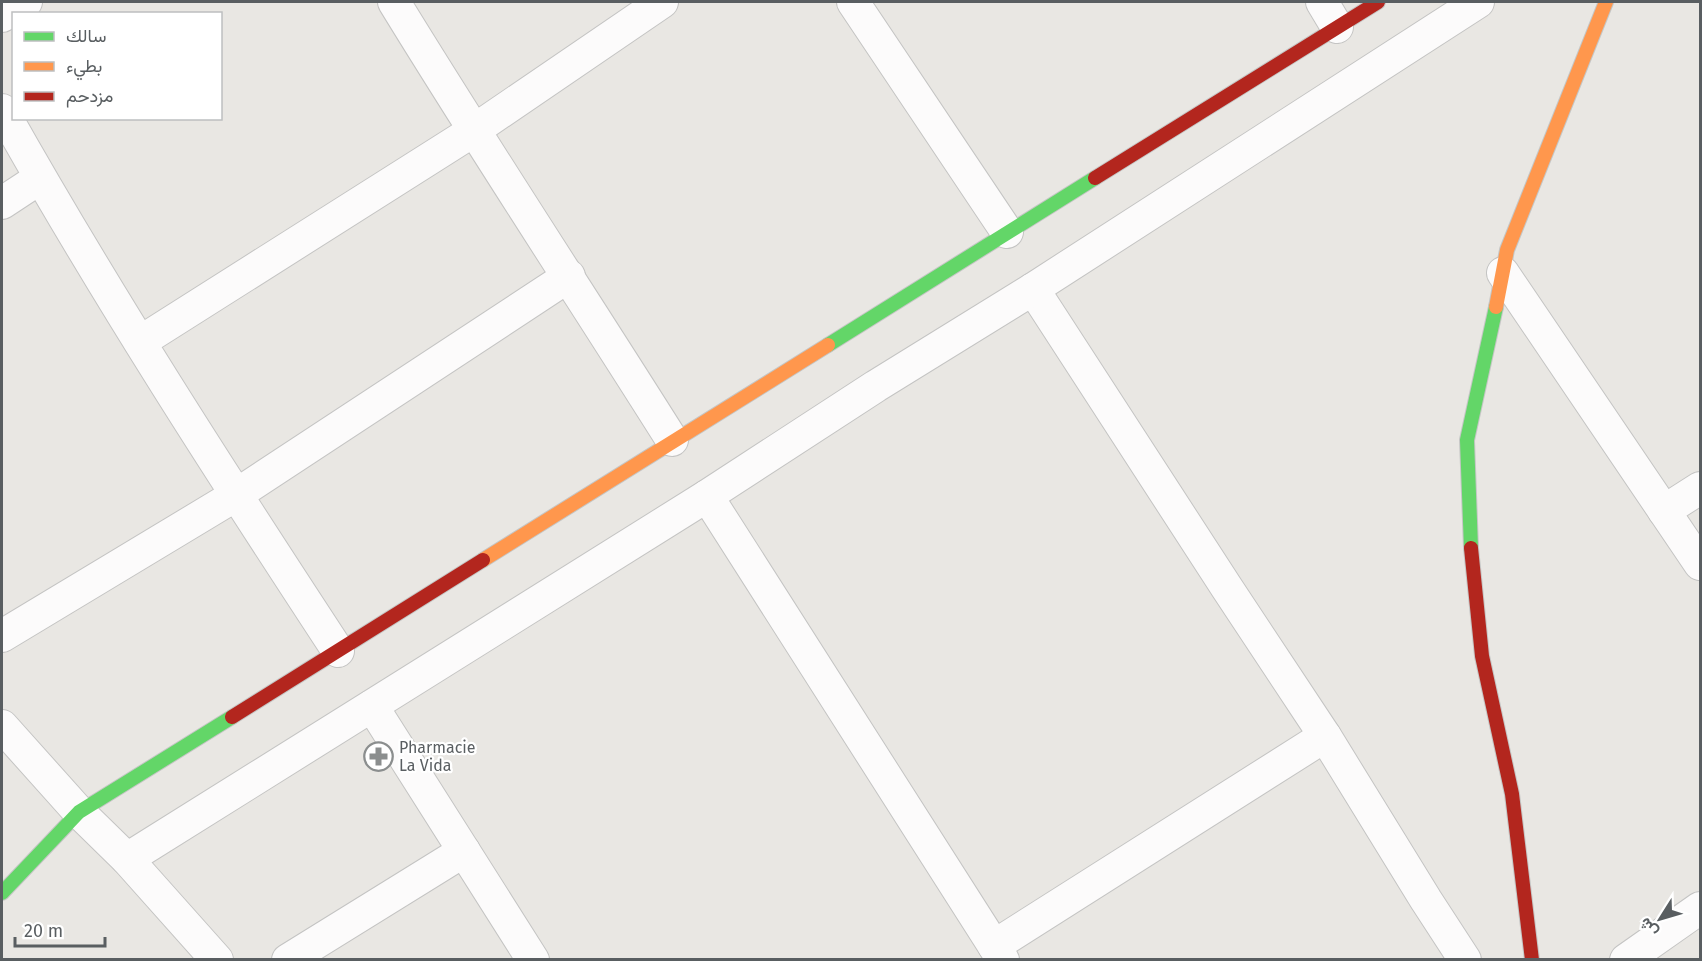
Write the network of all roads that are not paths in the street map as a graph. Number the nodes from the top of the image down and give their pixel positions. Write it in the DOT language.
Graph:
graph roads {
  1 [pos="26,2"];
  2 [pos="393,2"];
  3 [pos="662,2"];
  4 [pos="853,2"];
  5 [pos="1378,2"];
  6 [pos="1478,2"];
  7 [pos="1605,2"];
  8 [pos="1330,14"];
  9 [pos="2,16"];
  10 [pos="2,110"];
  11 [pos="473,131"];
  12 [pos="40,178"];
  13 [pos="2,203"];
  14 [pos="1007,232"];
  15 [pos="1503,273"];
  16 [pos="568,276"];
  17 [pos="1032,289"];
  18 [pos="140,342"];
  19 [pos="672,441"];
  20 [pos="1701,488"];
  21 [pos="236,495"];
  22 [pos="707,496"];
  23 [pos="1664,511"];
  24 [pos="1701,564"];
  25 [pos="2,636"];
  26 [pos="338,651"];
  27 [pos="372,706"];
  28 [pos="2,726"];
  29 [pos="1325,736"];
  30 [pos="80,812"];
  31 [pos="464,851"];
  32 [pos="127,859"];
  33 [pos="2,892"];
  34 [pos="1701,908"];
  35 [pos="998,953"];
  36 [pos="217,960"];
  37 [pos="288,960"];
  38 [pos="533,960"];
  39 [pos="1465,960"];
  40 [pos="1532,960"];
  41 [pos="1626,960"];
  1 -- 9 [label="street"];
  2 -- 11 [label="street"];
  3 -- 11 [label="street"];
  4 -- 14 [label="street"];
  5 -- 8 [label="street"];
  6 -- 17 [label="street"];
  7 -- 15 [label="street"];
  8 -- 14 [label="street"];
  10 -- 12 [label="street"];
  11 -- 16 [label="street"];
  11 -- 18 [label="street"];
  12 -- 13 [label="street"];
  12 -- 18 [label="street"];
  14 -- 19 [label="street"];
  15 -- 23 [label="street"];
  15 -- 40 [label="street"];
  16 -- 19 [label="street"];
  16 -- 21 [label="street"];
  17 -- 22 [label="street"];
  17 -- 29 [label="street"];
  18 -- 21 [label="street"];
  19 -- 26 [label="street"];
  20 -- 23 [label="street"];
  21 -- 25 [label="street"];
  21 -- 26 [label="street"];
  22 -- 27 [label="street"];
  22 -- 35 [label="street"];
  23 -- 24 [label="street"];
  26 -- 30 [label="street"];
  27 -- 31 [label="street"];
  27 -- 32 [label="street"];
  28 -- 30 [label="street"];
  29 -- 35 [label="street"];
  29 -- 39 [label="street"];
  30 -- 32 [label="street"];
  30 -- 33 [label="street"];
  31 -- 37 [label="street"];
  31 -- 38 [label="street"];
  32 -- 36 [label="street"];
  34 -- 41 [label="street"];
}
